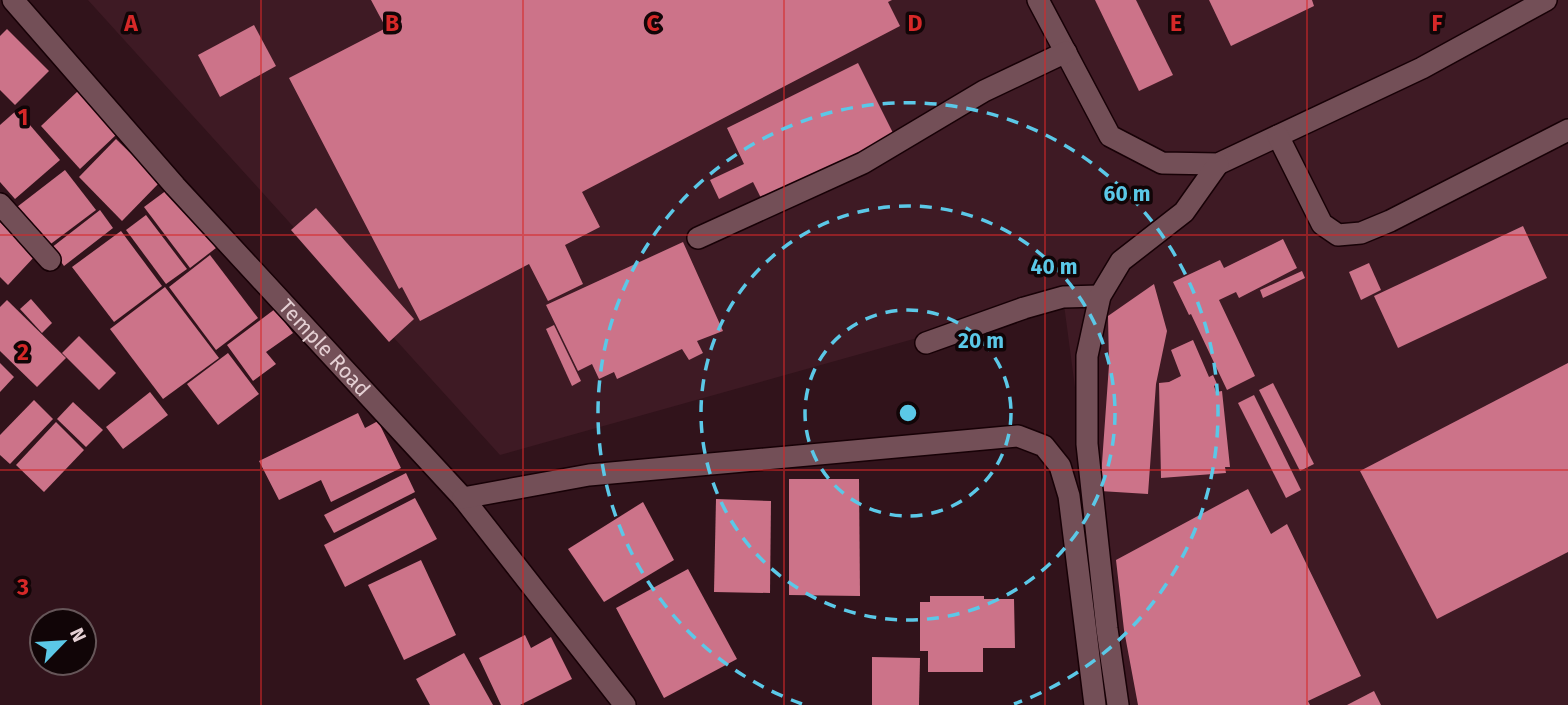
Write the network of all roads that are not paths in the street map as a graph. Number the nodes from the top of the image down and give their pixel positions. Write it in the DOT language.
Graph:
graph roads {
  1 [pos="13,0"];
  2 [pos="1038,0"];
  3 [pos="1546,0"];
  4 [pos="1066,52"];
  5 [pos="1568,130"];
  6 [pos="1279,136"];
  7 [pos="1218,164"];
  8 [pos="0,204"];
  9 [pos="698,238"];
  10 [pos="50,260"];
  11 [pos="1100,296"];
  12 [pos="926,343"];
  13 [pos="463,498"];
  14 [pos="625,705"];
  15 [pos="1095,705"];
  16 [pos="1118,705"];
  1 -- 13 [label="street, Temple Road"];
  2 -- 4 [label="street"];
  3 -- 6 [label="street"];
  4 -- 7 [label="street"];
  4 -- 9 [label="street"];
  5 -- 6 [label="street"];
  6 -- 7 [label="street"];
  7 -- 11 [label="street"];
  8 -- 10 [label="street"];
  11 -- 12 [label="street"];
  11 -- 16 [label="street"];
  13 -- 14 [label="street, Temple Road"];
  13 -- 15 [label="street"];
}
